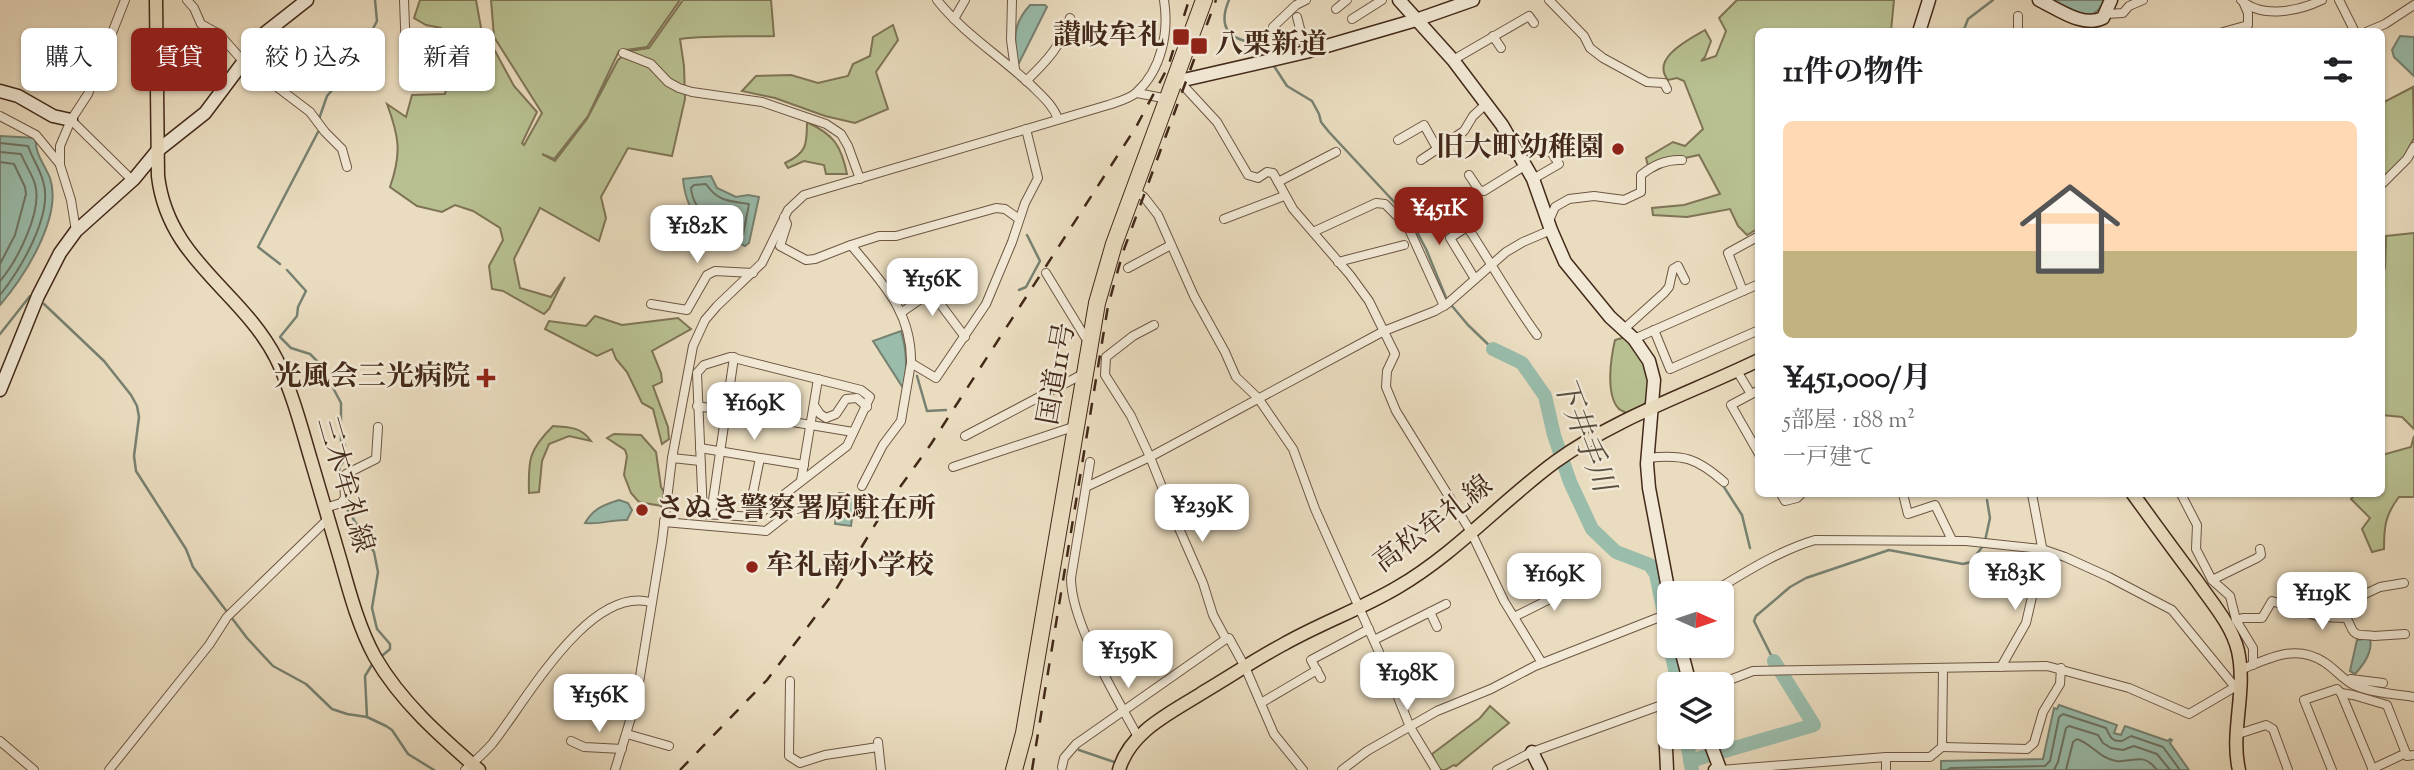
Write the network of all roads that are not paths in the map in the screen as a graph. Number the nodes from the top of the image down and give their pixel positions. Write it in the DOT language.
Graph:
graph roads {
  1 [pos="125,0"];
  2 [pos="156,0"];
  3 [pos="187,0"];
  4 [pos="307,0"];
  5 [pos="404,0"];
  6 [pos="937,0"];
  7 [pos="965,0"];
  8 [pos="1012,0"];
  9 [pos="1164,0"];
  10 [pos="1204,0"];
  11 [pos="1306,0"];
  12 [pos="1382,0"];
  13 [pos="1399,0"];
  14 [pos="1473,0"];
  15 [pos="1549,0"];
  16 [pos="1929,0"];
  17 [pos="2039,0"];
  18 [pos="2112,0"];
  19 [pos="2143,0"];
  20 [pos="2322,0"];
  21 [pos="2339,0"];
  22 [pos="2242,1"];
  23 [pos="2414,5"];
  24 [pos="2106,14"];
  25 [pos="2018,16"];
  26 [pos="1297,17"];
  27 [pos="1070,18"];
  28 [pos="954,19"];
  29 [pos="1352,19"];
  30 [pos="1416,20"];
  31 [pos="1534,23"];
  32 [pos="2089,26"];
  33 [pos="1273,27"];
  34 [pos="271,28"];
  35 [pos="405,28"];
  36 [pos="1920,28"];
  37 [pos="2018,28"];
  38 [pos="2240,28"];
  39 [pos="2353,28"];
  40 [pos="2376,28"];
  41 [pos="1493,36"];
  42 [pos="1501,48"];
  43 [pos="1306,52"];
  44 [pos="622,53"];
  45 [pos="241,59"];
  46 [pos="1453,60"];
  47 [pos="241,64"];
  48 [pos="1015,69"];
  49 [pos="1026,81"];
  50 [pos="1178,82"];
  51 [pos="1667,89"];
  52 [pos="0,91"];
  53 [pos="282,91"];
  54 [pos="1136,93"];
  55 [pos="1168,99"];
  56 [pos="1486,104"];
  57 [pos="0,116"];
  58 [pos="1058,119"];
  59 [pos="71,120"];
  60 [pos="158,123"];
  61 [pos="1026,129"];
  62 [pos="178,133"];
  63 [pos="1398,140"];
  64 [pos="1546,144"];
  65 [pos="2414,147"];
  66 [pos="1438,150"];
  67 [pos="157,151"];
  68 [pos="1336,152"];
  69 [pos="1421,160"];
  70 [pos="1682,160"];
  71 [pos="60,165"];
  72 [pos="1526,165"];
  73 [pos="347,167"];
  74 [pos="1469,175"];
  75 [pos="860,178"];
  76 [pos="133,179"];
  77 [pos="1533,179"];
  78 [pos="2385,181"];
  79 [pos="1278,182"];
  80 [pos="1135,191"];
  81 [pos="1284,196"];
  82 [pos="166,211"];
  83 [pos="784,217"];
  84 [pos="1019,219"];
  85 [pos="1224,219"];
  86 [pos="1550,227"];
  87 [pos="76,231"];
  88 [pos="1313,232"];
  89 [pos="1755,238"];
  90 [pos="851,245"];
  91 [pos="1171,245"];
  92 [pos="1404,245"];
  93 [pos="1338,262"];
  94 [pos="1491,264"];
  95 [pos="1128,268"];
  96 [pos="753,273"];
  97 [pos="1046,273"];
  98 [pos="1475,279"];
  99 [pos="1685,280"];
  100 [pos="923,281"];
  101 [pos="1755,286"];
  102 [pos="1743,291"];
  103 [pos="931,292"];
  104 [pos="651,304"];
  105 [pos="1446,305"];
  106 [pos="902,312"];
  107 [pos="1154,326"];
  108 [pos="1654,330"];
  109 [pos="1384,331"];
  110 [pos="1755,332"];
  111 [pos="1629,334"];
  112 [pos="1537,335"];
  113 [pos="965,337"];
  114 [pos="1090,339"];
  115 [pos="734,357"];
  116 [pos="1755,362"];
  117 [pos="911,363"];
  118 [pos="1737,370"];
  119 [pos="1085,372"];
  120 [pos="818,379"];
  121 [pos="0,390"];
  122 [pos="1755,392"];
  123 [pos="1258,398"];
  124 [pos="814,405"];
  125 [pos="697,406"];
  126 [pos="867,407"];
  127 [pos="1651,407"];
  128 [pos="726,411"];
  129 [pos="811,425"];
  130 [pos="1076,425"];
  131 [pos="378,428"];
  132 [pos="853,432"];
  133 [pos="965,436"];
  134 [pos="1755,447"];
  135 [pos="700,448"];
  136 [pos="720,451"];
  137 [pos="760,457"];
  138 [pos="1150,457"];
  139 [pos="672,458"];
  140 [pos="1648,458"];
  141 [pos="700,461"];
  142 [pos="1090,462"];
  143 [pos="804,465"];
  144 [pos="953,467"];
  145 [pos="801,481"];
  146 [pos="1724,482"];
  147 [pos="862,486"];
  148 [pos="1086,486"];
  149 [pos="1783,497"];
  150 [pos="1798,497"];
  151 [pos="1904,497"];
  152 [pos="2033,497"];
  153 [pos="2135,497"];
  154 [pos="2183,497"];
  155 [pos="794,509"];
  156 [pos="326,514"];
  157 [pos="711,514"];
  158 [pos="748,517"];
  159 [pos="664,522"];
  160 [pos="1471,532"];
  161 [pos="1952,540"];
  162 [pos="2042,549"];
  163 [pos="2260,549"];
  164 [pos="2212,580"];
  165 [pos="1667,581"];
  166 [pos="1732,581"];
  167 [pos="1580,583"];
  168 [pos="2404,583"];
  169 [pos="650,602"];
  170 [pos="1446,604"];
  171 [pos="1359,607"];
  172 [pos="1430,612"];
  173 [pos="2318,616"];
  174 [pos="1514,617"];
  175 [pos="1657,617"];
  176 [pos="2236,620"];
  177 [pos="1437,627"];
  178 [pos="1369,629"];
  179 [pos="2404,634"];
  180 [pos="1226,639"];
  181 [pos="1374,639"];
  182 [pos="1542,663"];
  183 [pos="1245,667"];
  184 [pos="2001,667"];
  185 [pos="2247,667"];
  186 [pos="2061,668"];
  187 [pos="1943,669"];
  188 [pos="1734,678"];
  189 [pos="2344,678"];
  190 [pos="790,681"];
  191 [pos="2383,682"];
  192 [pos="2238,688"];
  193 [pos="2341,693"];
  194 [pos="2414,697"];
  195 [pos="1261,703"];
  196 [pos="1657,708"];
  197 [pos="1124,711"];
  198 [pos="1410,727"];
  199 [pos="627,734"];
  200 [pos="2238,734"];
  201 [pos="1138,737"];
  202 [pos="0,741"];
  203 [pos="571,741"];
  204 [pos="669,746"];
  205 [pos="1942,747"];
  206 [pos="622,749"];
  207 [pos="1667,749"];
  208 [pos="1712,749"];
  209 [pos="1532,752"];
  210 [pos="2410,754"];
  211 [pos="1885,757"];
  212 [pos="1062,767"];
  213 [pos="1718,767"];
  214 [pos="472,768"];
  215 [pos="2373,769"];
  216 [pos="34,770"];
  217 [pos="109,770"];
  218 [pos="615,770"];
  219 [pos="881,770"];
  220 [pos="1014,770"];
  221 [pos="1119,770"];
  222 [pos="1303,770"];
  223 [pos="1342,770"];
  224 [pos="1436,770"];
  225 [pos="1497,770"];
  226 [pos="1541,770"];
  227 [pos="1667,770"];
  228 [pos="1886,770"];
  229 [pos="2239,770"];
  230 [pos="2288,770"];
  231 [pos="2332,770"];
  1 -- 59 [label="street"];
  2 -- 60 [label="main road, 三木牟礼線"];
  3 -- 45 [label="street"];
  4 -- 34 [label="street"];
  5 -- 35 [label="street"];
  6 -- 28 [label="street"];
  7 -- 28 [label="street"];
  8 -- 48 [label="street"];
  9 -- 54 [label="street"];
  10 -- 50 [label="highway, 国道11号"];
  11 -- 33 [label="street"];
  12 -- 29 [label="street"];
  13 -- 30 [label="street"];
  14 -- 30 [label="street"];
  15 -- 51 [label="street"];
  16 -- 36 [label="street"];
  17 -- 32 [label="street"];
  18 -- 24 [label="street"];
  19 -- 24 [label="street"];
  20 -- 22 [label="street"];
  21 -- 39 [label="street"];
  22 -- 38 [label="street"];
  23 -- 40 [label="street"];
  24 -- 32 [label="street"];
  25 -- 37 [label="street"];
  26 -- 43 [label="street"];
  27 -- 49 [label="street"];
  28 -- 48 [label="street"];
  30 -- 43 [label="street"];
  30 -- 46 [label="street"];
  31 -- 41 [label="street"];
  41 -- 42 [label="street"];
  41 -- 46 [label="street"];
  43 -- 50 [label="street"];
  44 -- 75 [label="street"];
  46 -- 56 [label="street"];
  47 -- 62 [label="street"];
  48 -- 49 [label="street"];
  49 -- 58 [label="street"];
  50 -- 55 [label="highway, 国道11号"];
  50 -- 79 [label="street"];
  52 -- 59 [label="street"];
  53 -- 73 [label="street"];
  54 -- 55 [label="street"];
  54 -- 58 [label="street"];
  55 -- 80 [label="highway, 国道11号"];
  56 -- 66 [label="street"];
  56 -- 72 [label="street"];
  57 -- 71 [label="street"];
  58 -- 61 [label="street"];
  59 -- 71 [label="street"];
  59 -- 76 [label="street"];
  60 -- 62 [label="street"];
  60 -- 67 [label="main road, 三木牟礼線"];
  61 -- 75 [label="street"];
  61 -- 84 [label="street"];
  62 -- 67 [label="street"];
  63 -- 66 [label="street"];
  64 -- 77 [label="street"];
  65 -- 78 [label="street"];
  66 -- 69 [label="street"];
  67 -- 76 [label="street"];
  67 -- 82 [label="main road, 三木牟礼線"];
  68 -- 79 [label="street"];
  70 -- 86 [label="street"];
  71 -- 87 [label="street"];
  72 -- 74 [label="street"];
  72 -- 77 [label="street"];
  75 -- 83 [label="street"];
  76 -- 82 [label="street"];
  76 -- 87 [label="street"];
  77 -- 86 [label="street"];
  79 -- 81 [label="street"];
  80 -- 91 [label="street"];
  80 -- 114 [label="highway, 国道11号"];
  81 -- 85 [label="street"];
  81 -- 88 [label="street"];
  82 -- 156 [label="main road, 三木牟礼線"];
  83 -- 90 [label="street"];
  83 -- 96 [label="street"];
  84 -- 90 [label="street"];
  84 -- 113 [label="street"];
  86 -- 94 [label="street"];
  86 -- 111 [label="street"];
  87 -- 121 [label="street"];
  88 -- 93 [label="street"];
  88 -- 105 [label="street"];
  89 -- 102 [label="street"];
  90 -- 106 [label="street"];
  91 -- 95 [label="street"];
  91 -- 123 [label="street"];
  92 -- 93 [label="street"];
  93 -- 109 [label="street"];
  94 -- 98 [label="street"];
  94 -- 98 [label="street"];
  94 -- 112 [label="street"];
  96 -- 104 [label="street"];
  96 -- 139 [label="street"];
  97 -- 114 [label="street"];
  98 -- 105 [label="street"];
  99 -- 111 [label="street"];
  100 -- 103 [label="street"];
  101 -- 102 [label="street"];
  102 -- 108 [label="street"];
  103 -- 106 [label="street"];
  103 -- 113 [label="street"];
  105 -- 109 [label="street"];
  106 -- 117 [label="street"];
  107 -- 138 [label="street"];
  108 -- 110 [label="street"];
  108 -- 111 [label="street"];
  109 -- 123 [label="street"];
  109 -- 160 [label="street"];
  111 -- 127 [label="street"];
  113 -- 117 [label="street"];
  114 -- 119 [label="highway, 国道11号"];
  115 -- 120 [label="street"];
  115 -- 125 [label="street"];
  115 -- 128 [label="street"];
  116 -- 118 [label="main road, 高松牟礼線"];
  117 -- 147 [label="street"];
  118 -- 122 [label="street"];
  118 -- 127 [label="main road, 高松牟礼線"];
  119 -- 130 [label="highway, 国道11号"];
  119 -- 133 [label="street"];
  120 -- 124 [label="street"];
  120 -- 126 [label="street"];
  122 -- 134 [label="street"];
  123 -- 138 [label="street"];
  123 -- 171 [label="street"];
  124 -- 126 [label="street"];
  124 -- 129 [label="street"];
  125 -- 128 [label="street"];
  125 -- 135 [label="street"];
  126 -- 132 [label="street"];
  127 -- 140 [label="street"];
  127 -- 160 [label="main road, 高松牟礼線"];
  128 -- 129 [label="street"];
  128 -- 136 [label="street"];
  129 -- 132 [label="street"];
  129 -- 143 [label="street"];
  130 -- 144 [label="street"];
  130 -- 220 [label="highway, 国道11号"];
  131 -- 156 [label="street"];
  132 -- 145 [label="street"];
  135 -- 136 [label="street"];
  135 -- 141 [label="street"];
  136 -- 137 [label="street"];
  136 -- 157 [label="street"];
  137 -- 143 [label="street"];
  137 -- 158 [label="street"];
  138 -- 148 [label="street"];
  138 -- 180 [label="street"];
  139 -- 141 [label="street"];
  139 -- 159 [label="street"];
  140 -- 146 [label="street"];
  140 -- 165 [label="street"];
  141 -- 157 [label="street"];
  142 -- 148 [label="street"];
  143 -- 145 [label="street"];
  145 -- 158 [label="street"];
  148 -- 197 [label="street"];
  149 -- 150 [label="street"];
  151 -- 161 [label="street"];
  152 -- 162 [label="street"];
  153 -- 185 [label="main road"];
  154 -- 164 [label="street"];
  155 -- 159 [label="street"];
  156 -- 214 [label="main road, 三木牟礼線"];
  156 -- 217 [label="street"];
  157 -- 158 [label="street"];
  159 -- 169 [label="street"];
  160 -- 171 [label="main road, 高松牟礼線"];
  160 -- 174 [label="street"];
  161 -- 162 [label="street"];
  161 -- 166 [label="street"];
  162 -- 184 [label="street"];
  162 -- 192 [label="street"];
  163 -- 164 [label="street"];
  164 -- 176 [label="street"];
  167 -- 174 [label="street"];
  168 -- 173 [label="street"];
  169 -- 199 [label="street"];
  169 -- 214 [label="street"];
  170 -- 172 [label="street"];
  171 -- 178 [label="street"];
  171 -- 183 [label="main road, 高松牟礼線"];
  172 -- 177 [label="street"];
  172 -- 181 [label="street"];
  173 -- 176 [label="street"];
  173 -- 179 [label="street"];
  174 -- 182 [label="street"];
  175 -- 182 [label="street"];
  176 -- 185 [label="street"];
  178 -- 181 [label="street"];
  178 -- 195 [label="street"];
  180 -- 183 [label="street"];
  180 -- 197 [label="street"];
  181 -- 198 [label="street"];
  182 -- 198 [label="street"];
  183 -- 195 [label="street"];
  183 -- 201 [label="main road, 高松牟礼線"];
  184 -- 186 [label="street"];
  184 -- 187 [label="street"];
  185 -- 189 [label="street"];
  185 -- 192 [label="main road"];
  186 -- 192 [label="street"];
  186 -- 205 [label="street"];
  187 -- 188 [label="street"];
  187 -- 205 [label="street"];
  189 -- 191 [label="street"];
  189 -- 194 [label="street"];
  190 -- 219 [label="street"];
  192 -- 200 [label="main road"];
  193 -- 210 [label="street"];
  193 -- 215 [label="street"];
  193 -- 231 [label="street"];
  195 -- 222 [label="street"];
  196 -- 209 [label="street"];
  197 -- 201 [label="street"];
  197 -- 212 [label="street"];
  198 -- 223 [label="street"];
  198 -- 224 [label="street"];
  199 -- 204 [label="street"];
  199 -- 206 [label="street"];
  200 -- 229 [label="main road"];
  200 -- 230 [label="street"];
  201 -- 221 [label="main road, 高松牟礼線"];
  202 -- 216 [label="street"];
  203 -- 206 [label="street"];
  205 -- 211 [label="street"];
  206 -- 218 [label="street"];
  207 -- 227 [label="street"];
  208 -- 213 [label="street"];
  209 -- 225 [label="street"];
  209 -- 226 [label="street"];
  210 -- 215 [label="street"];
  211 -- 213 [label="street"];
  211 -- 228 [label="street"];
}
